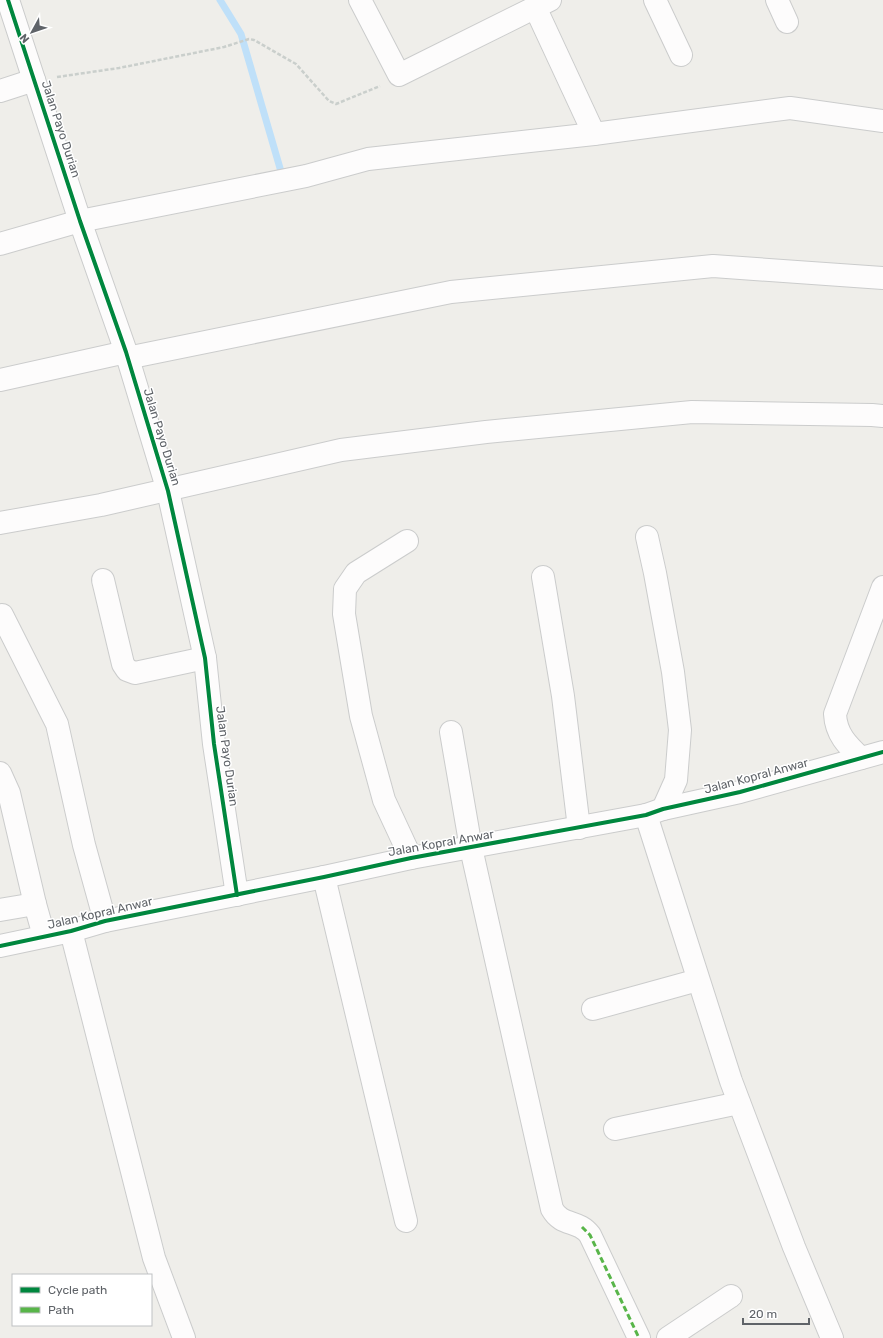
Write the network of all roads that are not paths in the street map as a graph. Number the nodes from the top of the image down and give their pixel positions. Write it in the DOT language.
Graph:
graph roads {
  1 [pos="8,0"];
  2 [pos="360,0"];
  3 [pos="655,0"];
  4 [pos="777,0"];
  5 [pos="543,4"];
  6 [pos="787,22"];
  7 [pos="681,55"];
  8 [pos="34,80"];
  9 [pos="0,91"];
  10 [pos="883,121"];
  11 [pos="594,134"];
  12 [pos="80,221"];
  13 [pos="0,244"];
  14 [pos="883,278"];
  15 [pos="126,355"];
  16 [pos="0,380"];
  17 [pos="883,416"];
  18 [pos="168,491"];
  19 [pos="0,523"];
  20 [pos="647,537"];
  21 [pos="407,542"];
  22 [pos="543,577"];
  23 [pos="103,580"];
  24 [pos="883,587"];
  25 [pos="2,615"];
  26 [pos="205,658"];
  27 [pos="451,732"];
  28 [pos="883,752"];
  29 [pos="861,758"];
  30 [pos="0,773"];
  31 [pos="4,794"];
  32 [pos="654,812"];
  33 [pos="579,828"];
  34 [pos="471,848"];
  35 [pos="410,858"];
  36 [pos="324,877"];
  37 [pos="237,895"];
  38 [pos="35,904"];
  39 [pos="0,910"];
  40 [pos="106,921"];
  41 [pos="71,931"];
  42 [pos="44,936"];
  43 [pos="0,946"];
  44 [pos="698,980"];
  45 [pos="593,1009"];
  46 [pos="739,1103"];
  47 [pos="615,1129"];
  48 [pos="406,1221"];
  49 [pos="731,1296"];
  50 [pos="184,1338"];
  51 [pos="639,1338"];
  52 [pos="668,1338"];
  53 [pos="832,1338"];
  1 -- 8 [label="street, Jalan Payo Durian"];
  2 -- 5 [label="street"];
  3 -- 7 [label="street"];
  4 -- 6 [label="street"];
  5 -- 11 [label="street"];
  8 -- 9 [label="street"];
  8 -- 12 [label="street, Jalan Payo Durian"];
  10 -- 11 [label="street"];
  11 -- 12 [label="street"];
  12 -- 13 [label="street"];
  12 -- 15 [label="street, Jalan Payo Durian"];
  14 -- 15 [label="street"];
  15 -- 16 [label="street"];
  15 -- 18 [label="street, Jalan Payo Durian"];
  17 -- 18 [label="street"];
  18 -- 19 [label="street"];
  18 -- 26 [label="street, Jalan Payo Durian"];
  20 -- 32 [label="street"];
  21 -- 35 [label="street"];
  22 -- 33 [label="street"];
  23 -- 26 [label="street"];
  24 -- 29 [label="street"];
  25 -- 40 [label="street"];
  26 -- 37 [label="street, Jalan Payo Durian"];
  27 -- 34 [label="street"];
  28 -- 29 [label="street, Jalan Kopral Anwar"];
  29 -- 32 [label="street, Jalan Kopral Anwar"];
  30 -- 31 [label="street"];
  31 -- 38 [label="street"];
  32 -- 33 [label="street, Jalan Kopral Anwar"];
  32 -- 44 [label="street"];
  33 -- 34 [label="street, Jalan Kopral Anwar"];
  34 -- 35 [label="street, Jalan Kopral Anwar"];
  34 -- 51 [label="street"];
  35 -- 36 [label="street, Jalan Kopral Anwar"];
  36 -- 37 [label="street, Jalan Kopral Anwar"];
  36 -- 48 [label="street"];
  37 -- 40 [label="street, Jalan Kopral Anwar"];
  38 -- 39 [label="street"];
  38 -- 42 [label="street"];
  40 -- 41 [label="street, Jalan Kopral Anwar"];
  41 -- 42 [label="street, Jalan Kopral Anwar"];
  41 -- 50 [label="street"];
  42 -- 43 [label="street, Jalan Kopral Anwar"];
  44 -- 45 [label="street"];
  44 -- 46 [label="street"];
  46 -- 47 [label="street"];
  46 -- 53 [label="street"];
  49 -- 52 [label="street"];
}
